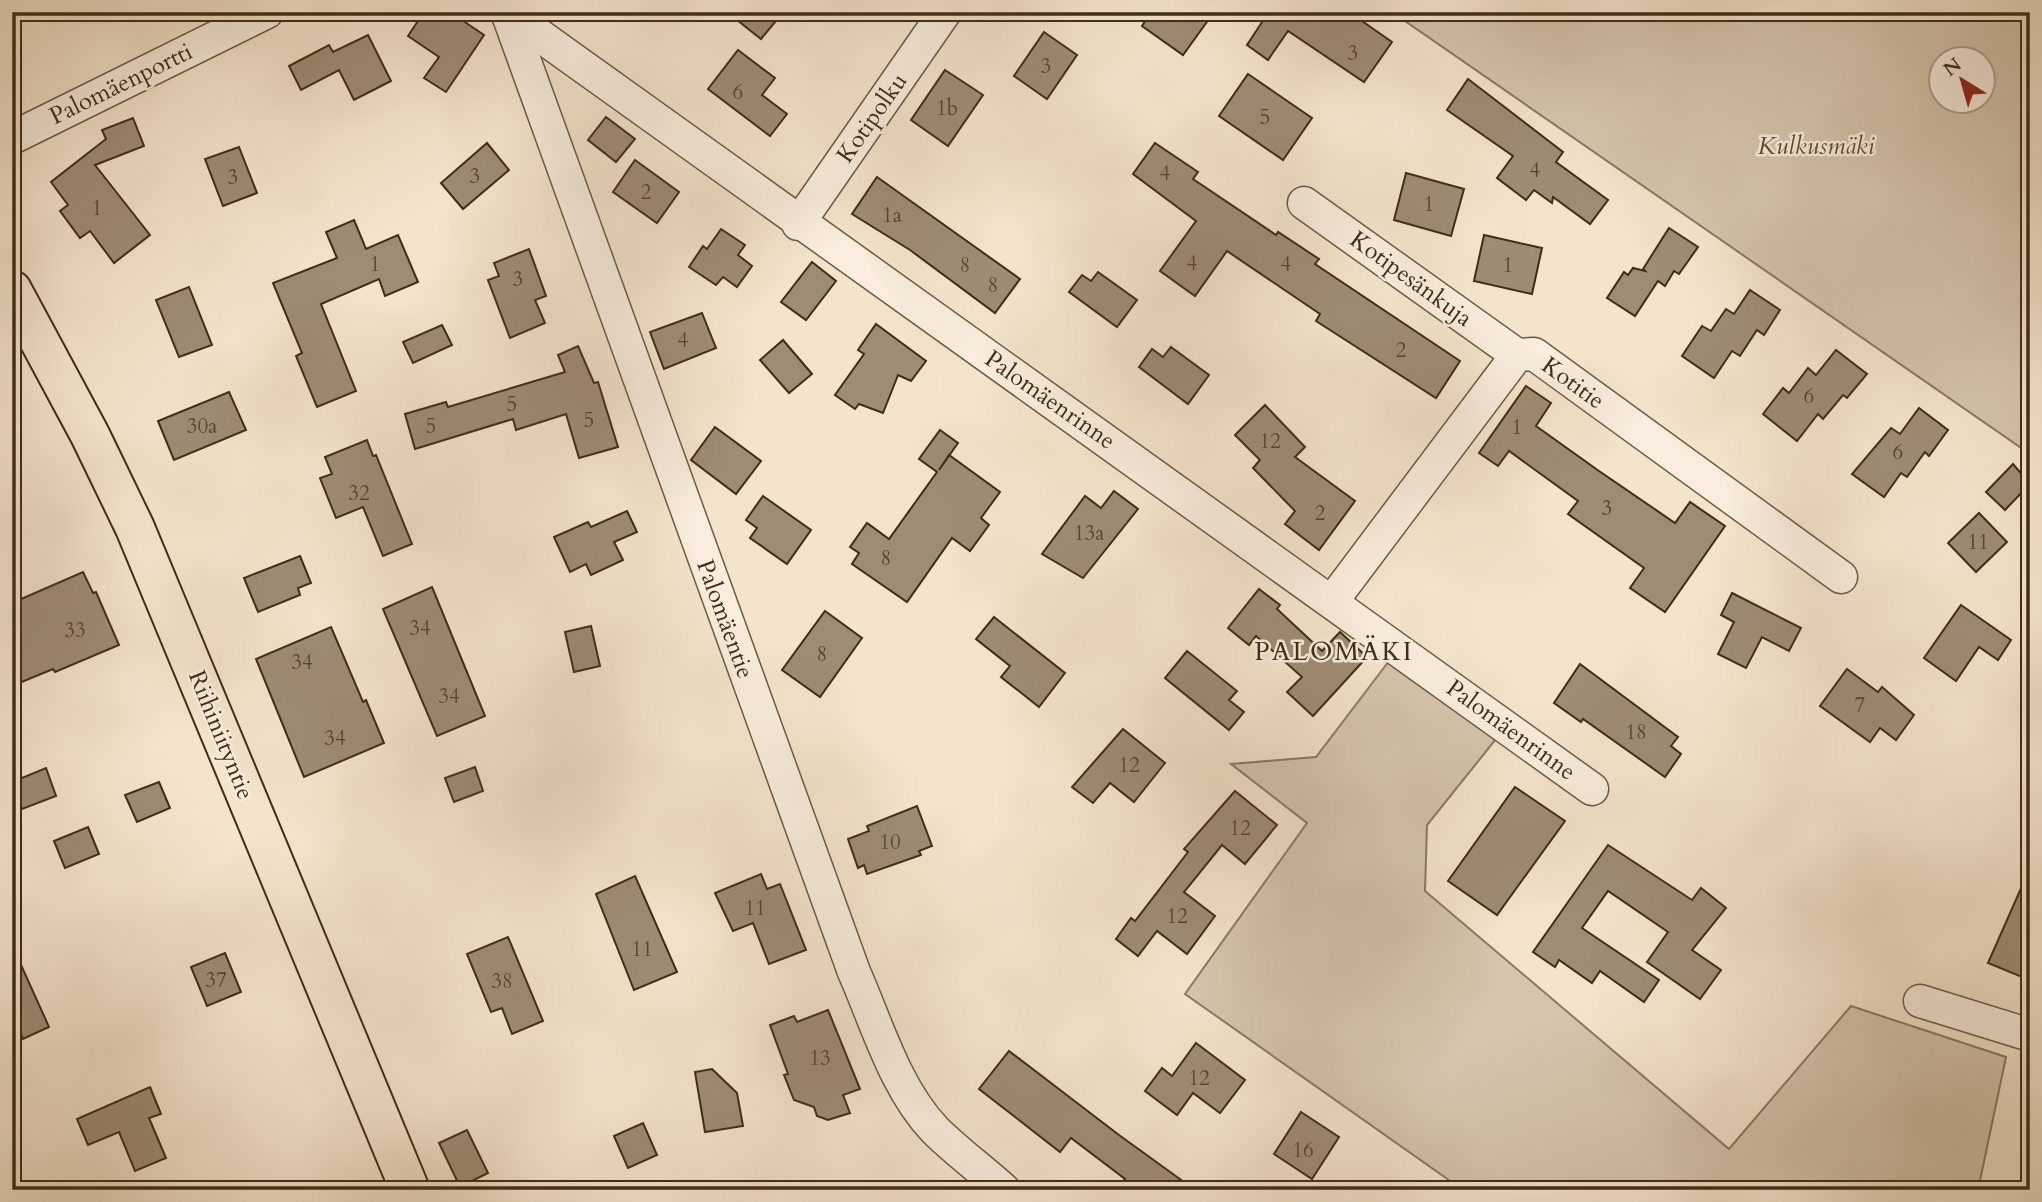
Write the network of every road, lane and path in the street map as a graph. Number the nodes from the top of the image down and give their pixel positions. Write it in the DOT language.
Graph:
graph roads {
  1 [pos="267,12"];
  2 [pos="507,12"];
  3 [pos="945,12"];
  4 [pos="12,138"];
  5 [pos="1304,203"];
  6 [pos="798,225"];
  7 [pos="12,290"];
  8 [pos="1517,355"];
  9 [pos="1841,577"];
  10 [pos="1333,600"];
  11 [pos="1592,789"];
  12 [pos="1920,1001"];
  13 [pos="2030,1035"];
  14 [pos="410,1190"];
  15 [pos="1004,1190"];
  1 -- 4 [label="street, Palomäenportti"];
  2 -- 6 [label="street, Palomäenrinne"];
  2 -- 15 [label="street, Palomäentie"];
  3 -- 6 [label="street, Kotipolku"];
  5 -- 8 [label="street, Kotipesänkuja"];
  6 -- 10 [label="street, Palomäenrinne"];
  7 -- 14 [label="main road, Riihiniityntie"];
  8 -- 9 [label="street, Kotitie"];
  8 -- 10 [label="street, Kotitie"];
  10 -- 11 [label="street, Palomäenrinne"];
  12 -- 13 [label="street"];
}
